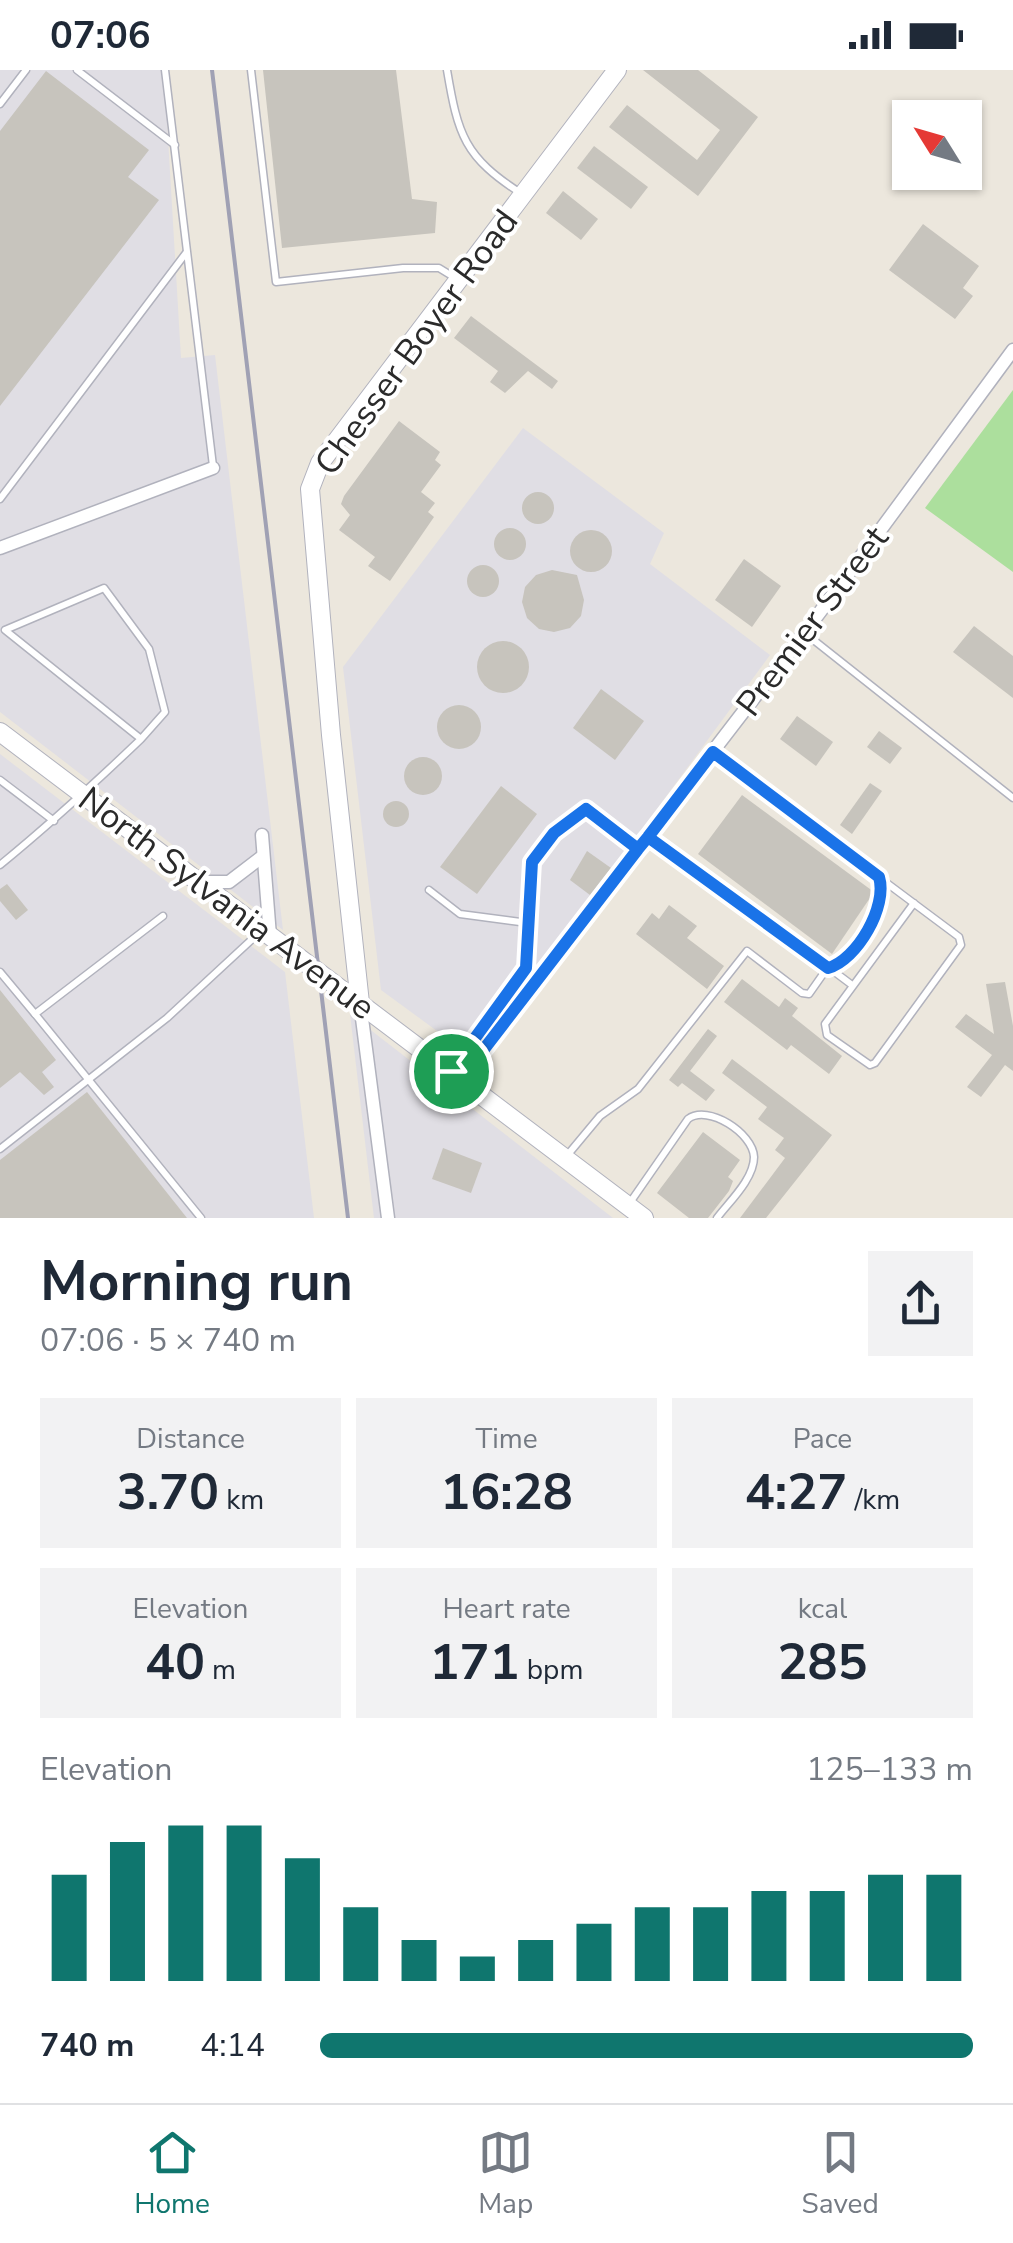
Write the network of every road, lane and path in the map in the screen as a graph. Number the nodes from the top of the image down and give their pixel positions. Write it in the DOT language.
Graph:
graph roads {
  1 [pos="26,70"];
  2 [pos="76,70"];
  3 [pos="165,70"];
  4 [pos="251,70"];
  5 [pos="447,70"];
  6 [pos="611,72"];
  7 [pos="0,104"];
  8 [pos="175,144"];
  9 [pos="523,194"];
  10 [pos="187,252"];
  11 [pos="458,280"];
  12 [pos="1013,350"];
  13 [pos="213,468"];
  14 [pos="0,500"];
  15 [pos="0,548"];
  16 [pos="805,633"];
  17 [pos="0,732"];
  18 [pos="141,738"];
  19 [pos="713,752"];
  20 [pos="0,780"];
  21 [pos="84,796"];
  22 [pos="1013,798"];
  23 [pos="54,820"];
  24 [pos="262,835"];
  25 [pos="648,837"];
  26 [pos="638,849"];
  27 [pos="264,856"];
  28 [pos="0,864"];
  29 [pos="876,874"];
  30 [pos="198,882"];
  31 [pos="429,890"];
  32 [pos="914,903"];
  33 [pos="163,916"];
  34 [pos="528,922"];
  35 [pos="266,933"];
  36 [pos="828,968"];
  37 [pos="0,972"];
  38 [pos="852,985"];
  39 [pos="360,1003"];
  40 [pos="36,1014"];
  41 [pos="456,1075"];
  42 [pos="87,1081"];
  43 [pos="0,1149"];
  44 [pos="564,1159"];
  45 [pos="628,1206"];
  46 [pos="200,1218"];
  47 [pos="388,1218"];
  48 [pos="644,1218"];
  49 [pos="717,1218"];
  1 -- 7 [label="lane"];
  2 -- 8 [label="lane"];
  3 -- 8 [label="lane"];
  4 -- 11 [label="lane"];
  5 -- 9 [label="lane"];
  6 -- 9 [label="street, Chesser Boyer Road"];
  8 -- 10 [label="lane"];
  9 -- 11 [label="street, Chesser Boyer Road"];
  10 -- 13 [label="lane"];
  10 -- 14 [label="lane"];
  11 -- 39 [label="street, Chesser Boyer Road"];
  12 -- 16 [label="street, Premier Street"];
  13 -- 15 [label="street"];
  16 -- 19 [label="street, Premier Street"];
  16 -- 22 [label="lane"];
  17 -- 21 [label="street, North Sylvania Avenue"];
  18 -- 18 [label="lane"];
  18 -- 21 [label="lane"];
  19 -- 25 [label="street, Premier Street"];
  19 -- 29 [label="lane"];
  20 -- 23 [label="lane"];
  21 -- 23 [label="lane"];
  21 -- 30 [label="street, North Sylvania Avenue"];
  23 -- 28 [label="lane"];
  24 -- 27 [label="street"];
  25 -- 26 [label="street, Premier Street"];
  25 -- 36 [label="lane"];
  26 -- 34 [label="lane"];
  26 -- 41 [label="street, Premier Street"];
  27 -- 30 [label="street"];
  27 -- 35 [label="street"];
  29 -- 32 [label="lane"];
  29 -- 36 [label="lane"];
  30 -- 35 [label="street, North Sylvania Avenue"];
  31 -- 34 [label="lane"];
  32 -- 38 [label="lane"];
  32 -- 38 [label="lane"];
  33 -- 40 [label="lane"];
  34 -- 41 [label="lane"];
  35 -- 39 [label="street, North Sylvania Avenue"];
  35 -- 42 [label="lane"];
  36 -- 38 [label="lane"];
  36 -- 44 [label="lane"];
  37 -- 40 [label="lane"];
  39 -- 41 [label="street, North Sylvania Avenue"];
  39 -- 47 [label="street"];
  40 -- 42 [label="lane"];
  41 -- 44 [label="street, North Sylvania Avenue"];
  42 -- 43 [label="lane"];
  42 -- 46 [label="lane"];
  44 -- 45 [label="street, North Sylvania Avenue"];
  45 -- 48 [label="street, North Sylvania Avenue"];
  45 -- 49 [label="lane"];
}
